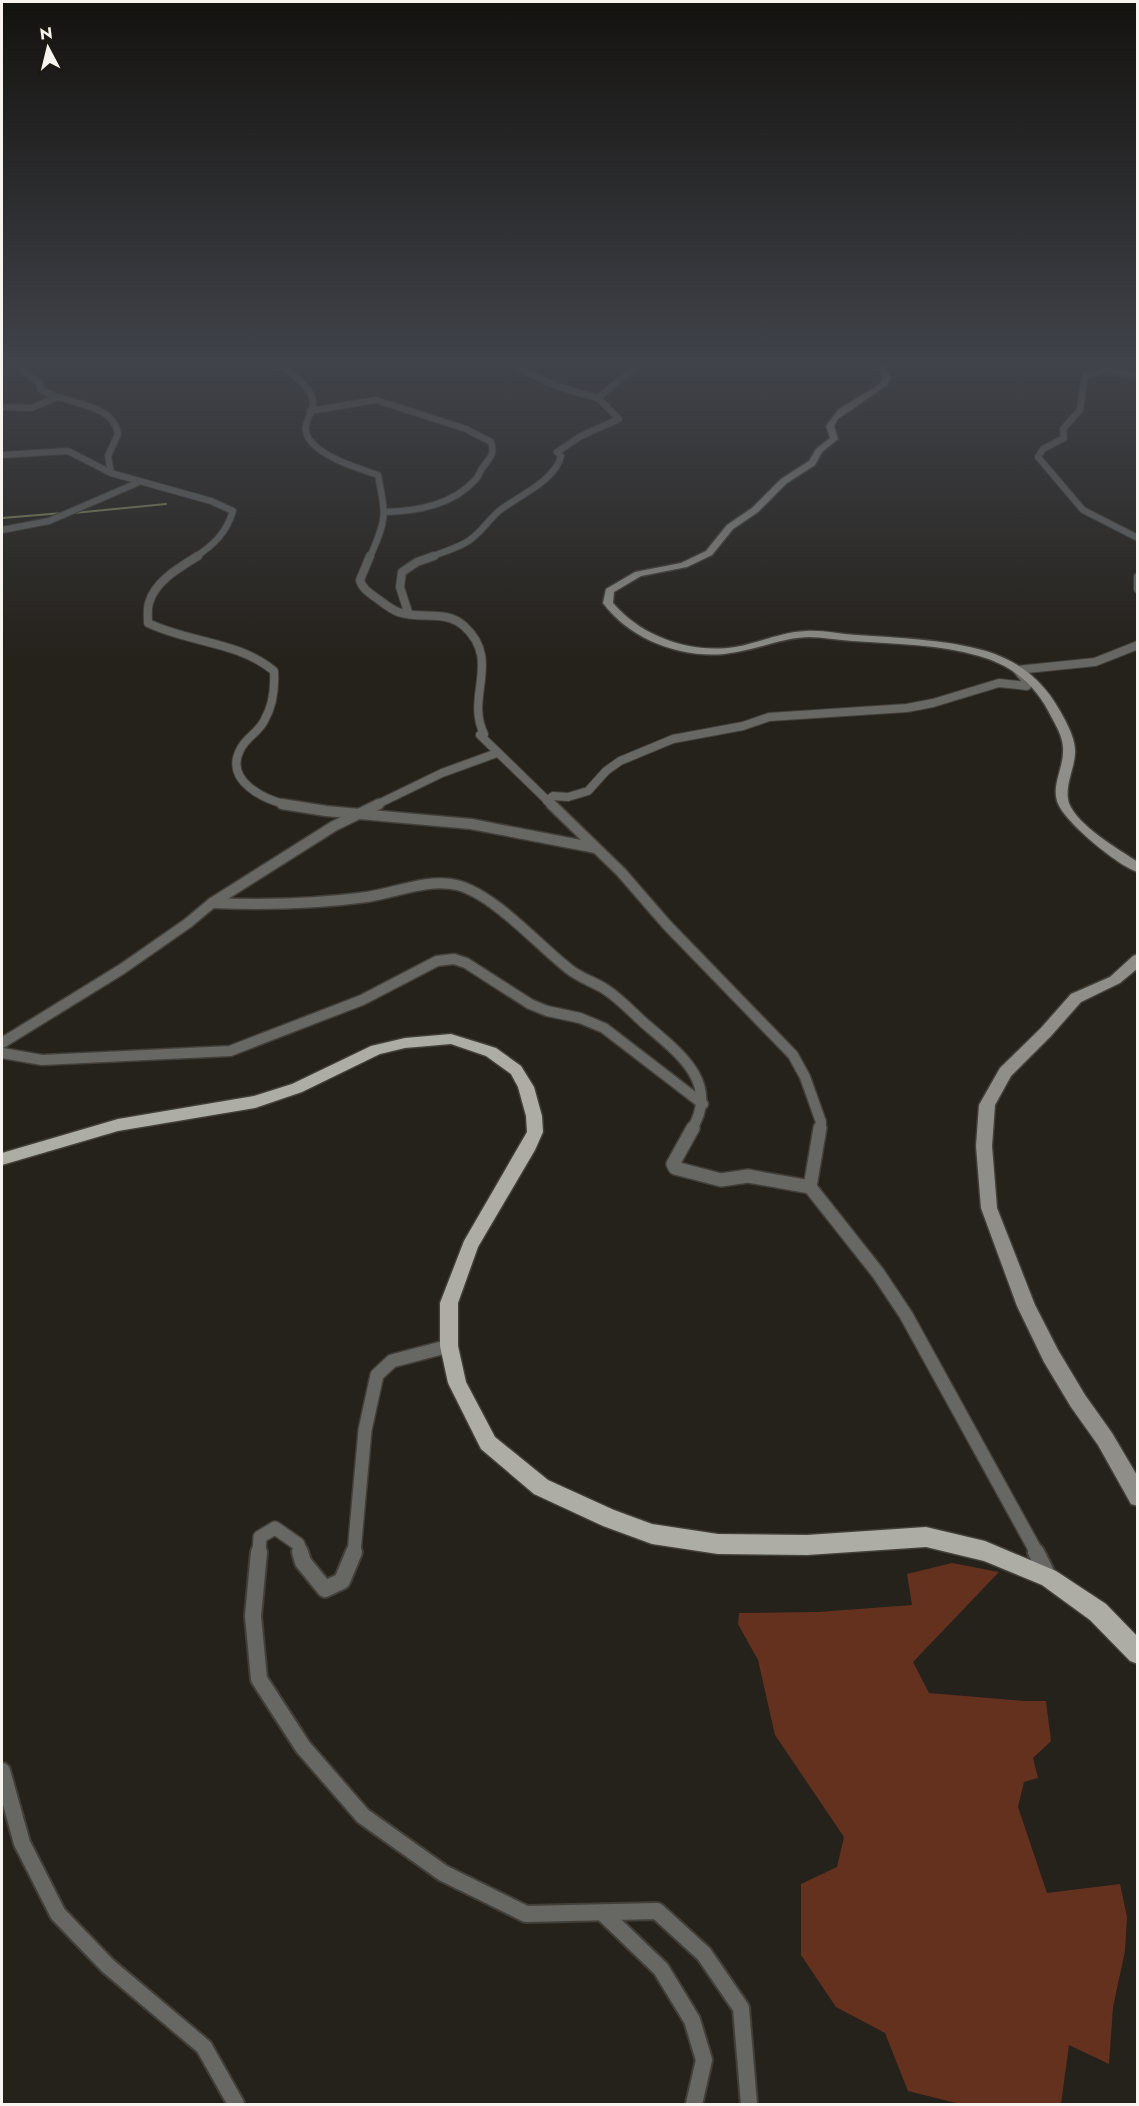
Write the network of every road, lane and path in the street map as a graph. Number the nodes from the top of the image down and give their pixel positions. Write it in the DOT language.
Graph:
graph roads {
  1 [pos="97,464"];
  2 [pos="109,464"];
  3 [pos="347,464"];
  4 [pos="487,464"];
  5 [pos="559,464"];
  6 [pos="812,464"];
  7 [pos="1045,464"];
  8 [pos="111,473"];
  9 [pos="138,483"];
  10 [pos="385,512"];
  11 [pos="2,530"];
  12 [pos="1137,538"];
  13 [pos="1137,577"];
  14 [pos="1137,589"];
  15 [pos="408,612"];
  16 [pos="1137,645"];
  17 [pos="1022,669"];
  18 [pos="497,753"];
  19 [pos="547,801"];
  20 [pos="355,814"];
  21 [pos="596,848"];
  22 [pos="1137,868"];
  23 [pos="212,903"];
  24 [pos="1137,959"];
  25 [pos="2,1043"];
  26 [pos="2,1053"];
  27 [pos="703,1104"];
  28 [pos="2,1159"];
  29 [pos="810,1186"];
  30 [pos="449,1346"];
  31 [pos="1137,1497"];
  32 [pos="1049,1578"];
  33 [pos="1137,1653"];
  34 [pos="2,1771"];
  35 [pos="604,1914"];
  36 [pos="236,2104"];
  37 [pos="693,2104"];
  38 [pos="749,2104"];
  1 -- 8 [label="street"];
  2 -- 8 [label="street"];
  3 -- 10 [label="street"];
  4 -- 10 [label="street"];
  5 -- 15 [label="street"];
  6 -- 17 [label="main road"];
  7 -- 12 [label="street"];
  8 -- 9 [label="street"];
  9 -- 11 [label="street"];
  9 -- 20 [label="street"];
  10 -- 15 [label="street"];
  13 -- 14 [label="street"];
  15 -- 18 [label="street"];
  16 -- 17 [label="street"];
  17 -- 19 [label="street"];
  17 -- 22 [label="main road"];
  18 -- 19 [label="street"];
  18 -- 20 [label="street"];
  19 -- 21 [label="street"];
  20 -- 21 [label="street"];
  20 -- 23 [label="street"];
  21 -- 29 [label="street"];
  23 -- 25 [label="street"];
  23 -- 27 [label="street"];
  24 -- 31 [label="main road"];
  26 -- 27 [label="street"];
  27 -- 29 [label="street"];
  28 -- 30 [label="main road"];
  29 -- 32 [label="street"];
  30 -- 32 [label="main road"];
  30 -- 35 [label="street"];
  32 -- 33 [label="main road"];
  34 -- 36 [label="street"];
  35 -- 37 [label="street"];
  35 -- 38 [label="street"];
}
